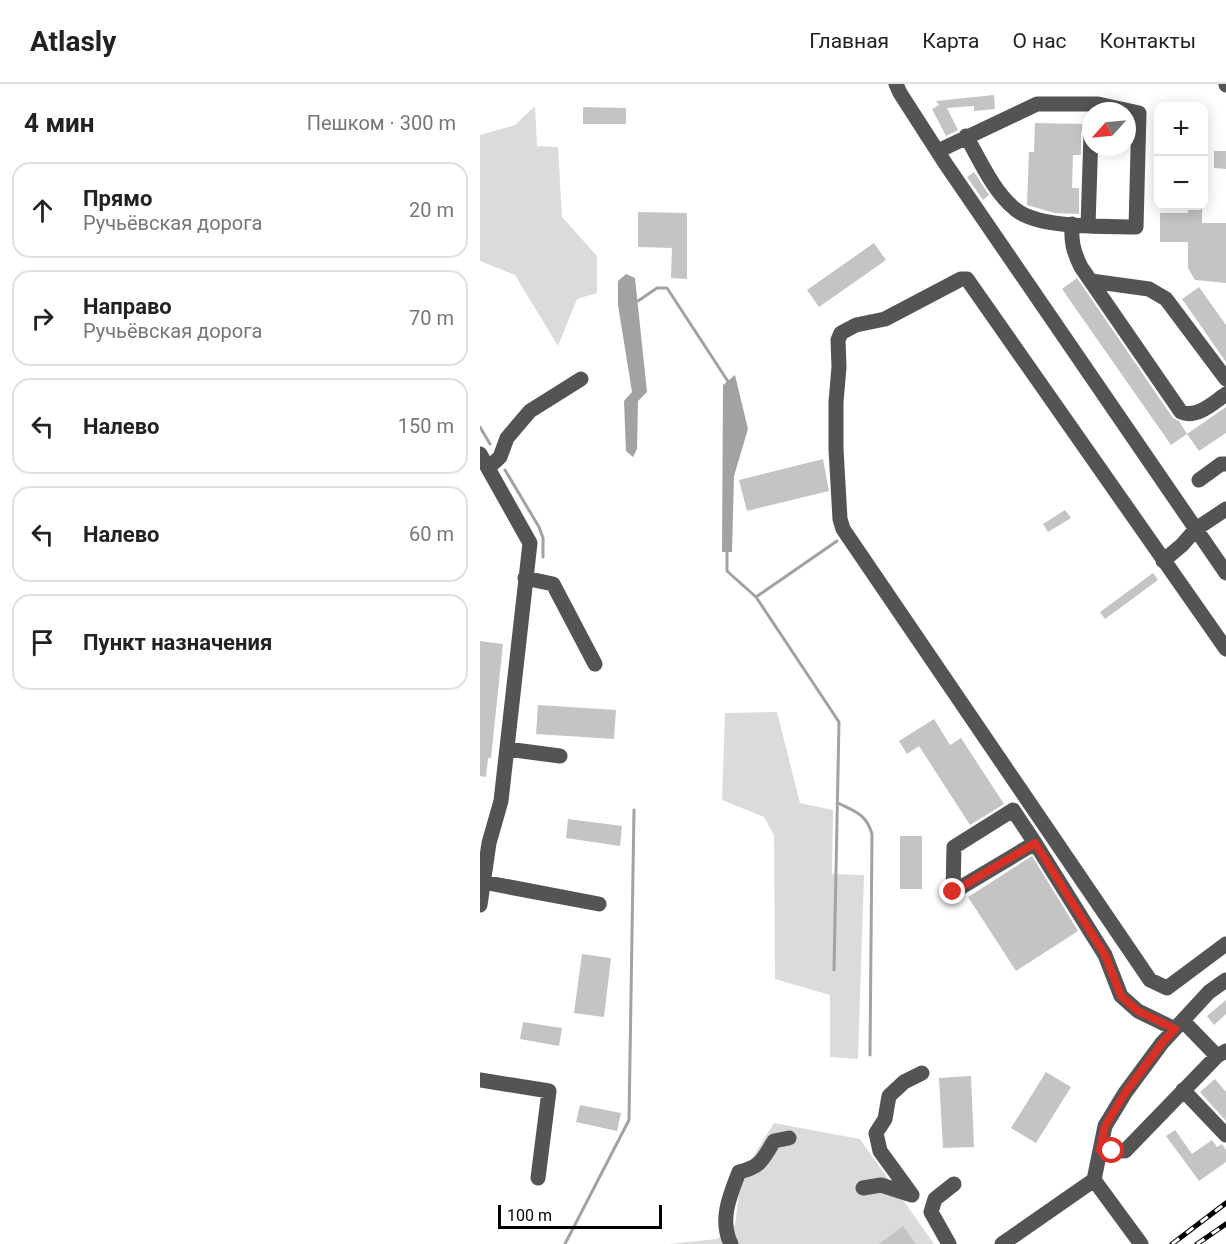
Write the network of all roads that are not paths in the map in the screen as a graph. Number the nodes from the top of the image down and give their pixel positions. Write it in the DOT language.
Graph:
graph roads {
  1 [pos="896,84"];
  2 [pos="1082,107"];
  3 [pos="1136,113"];
  4 [pos="966,136"];
  5 [pos="938,151"];
  6 [pos="1090,156"];
  7 [pos="1072,224"];
  8 [pos="1088,226"];
  9 [pos="1091,281"];
  10 [pos="1226,379"];
  11 [pos="581,380"];
  12 [pos="1226,394"];
  13 [pos="480,454"];
  14 [pos="1226,464"];
  15 [pos="488,468"];
  16 [pos="1198,480"];
  17 [pos="1226,509"];
  18 [pos="1197,529"];
  19 [pos="1163,561"];
  20 [pos="1226,573"];
  21 [pos="525,578"];
  22 [pos="1226,649"];
  23 [pos="596,664"];
  24 [pos="507,749"];
  25 [pos="560,756"];
  26 [pos="1035,843"];
  27 [pos="483,882"];
  28 [pos="599,904"];
  29 [pos="480,905"];
  30 [pos="1226,944"];
  31 [pos="1226,980"];
  32 [pos="1179,1025"];
  33 [pos="1221,1053"];
  34 [pos="922,1073"];
  35 [pos="480,1080"];
  36 [pos="1183,1090"];
  37 [pos="1226,1135"];
  38 [pos="789,1138"];
  39 [pos="1100,1150"];
  40 [pos="538,1178"];
  41 [pos="1094,1180"];
  42 [pos="954,1184"];
  43 [pos="863,1188"];
  44 [pos="731,1244"];
  45 [pos="949,1244"];
  46 [pos="1002,1244"];
  47 [pos="1141,1244"];
  1 -- 5 [label="street"];
  2 -- 4 [label="street"];
  3 -- 8 [label="street"];
  4 -- 5 [label="street"];
  4 -- 7 [label="street"];
  5 -- 18 [label="street"];
  6 -- 8 [label="street"];
  7 -- 8 [label="street"];
  7 -- 9 [label="street"];
  9 -- 10 [label="street"];
  9 -- 12 [label="street"];
  11 -- 15 [label="street"];
  13 -- 15 [label="street"];
  14 -- 16 [label="street"];
  15 -- 21 [label="street"];
  17 -- 18 [label="street"];
  18 -- 19 [label="street"];
  18 -- 20 [label="street"];
  19 -- 22 [label="street"];
  19 -- 30 [label="street"];
  21 -- 23 [label="street"];
  21 -- 24 [label="street"];
  24 -- 25 [label="street"];
  24 -- 27 [label="street"];
  26 -- 26 [label="street"];
  26 -- 32 [label="street"];
  27 -- 28 [label="street"];
  27 -- 29 [label="street"];
  31 -- 32 [label="street"];
  32 -- 33 [label="street"];
  32 -- 39 [label="street"];
  33 -- 36 [label="street"];
  34 -- 43 [label="street"];
  35 -- 40 [label="street"];
  36 -- 37 [label="street"];
  36 -- 39 [label="street"];
  38 -- 44 [label="street"];
  39 -- 41 [label="street"];
  41 -- 46 [label="street"];
  41 -- 47 [label="street"];
  42 -- 45 [label="street"];
}
